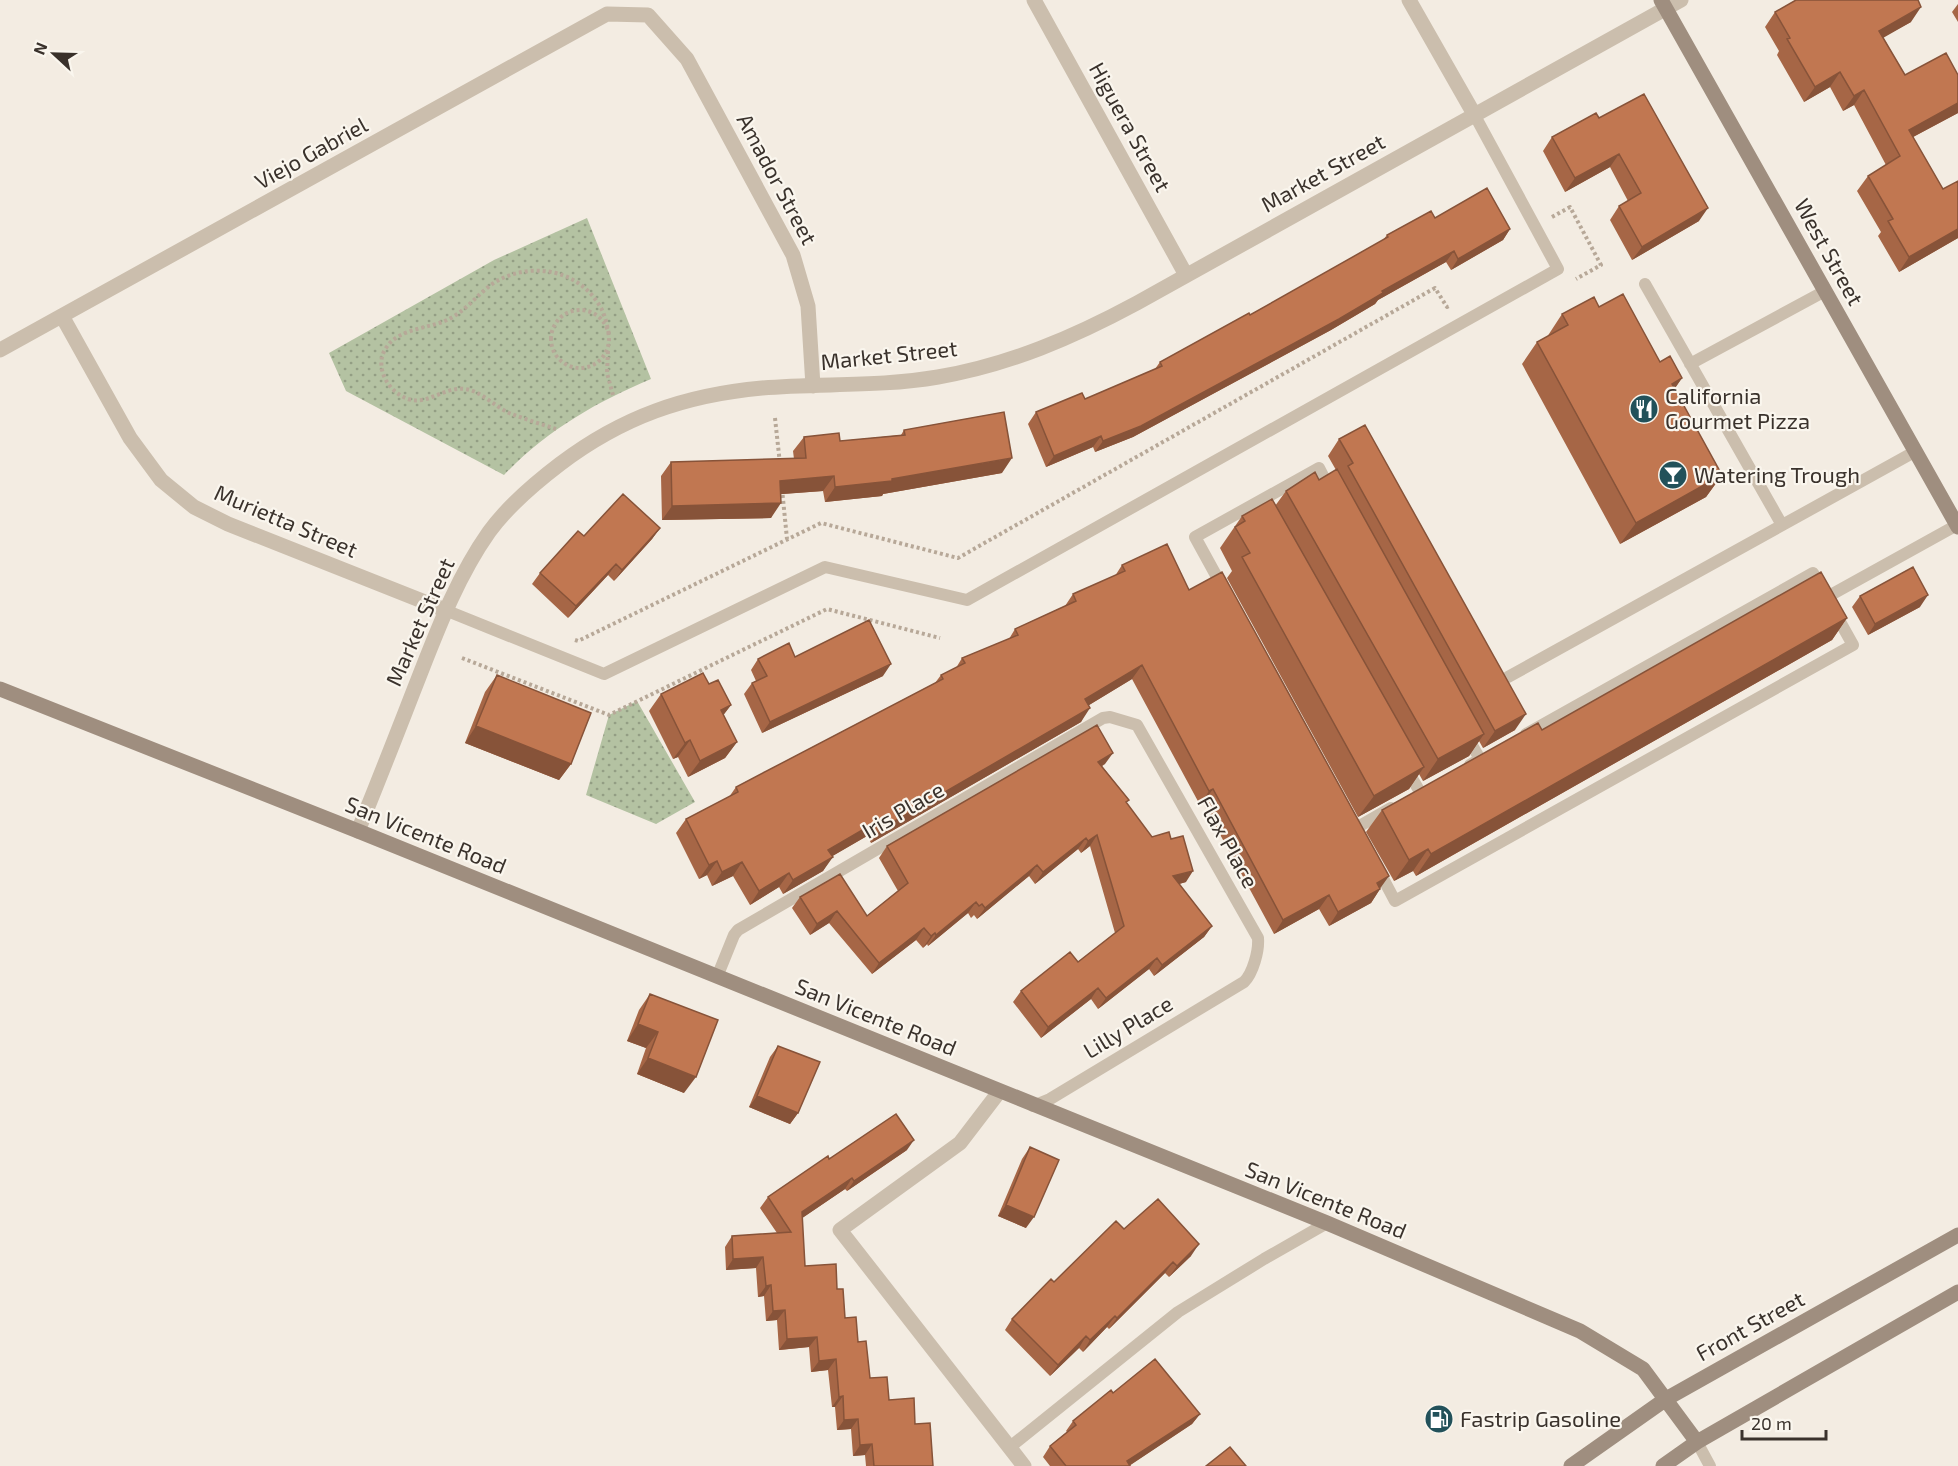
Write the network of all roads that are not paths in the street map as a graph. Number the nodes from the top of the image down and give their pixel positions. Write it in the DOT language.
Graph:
graph roads {
  1 [pos="1034,0"];
  2 [pos="1409,0"];
  3 [pos="1681,0"];
  4 [pos="1663,4"];
  5 [pos="648,15"];
  6 [pos="1474,114"];
  7 [pos="1186,275"];
  8 [pos="1645,284"];
  9 [pos="1825,291"];
  10 [pos="62,316"];
  11 [pos="0,350"];
  12 [pos="1690,364"];
  13 [pos="813,386"];
  14 [pos="1916,451"];
  15 [pos="1336,500"];
  16 [pos="1782,525"];
  17 [pos="1958,526"];
  18 [pos="1827,597"];
  19 [pos="1229,600"];
  20 [pos="445,610"];
  21 [pos="1508,677"];
  22 [pos="0,689"];
  23 [pos="1137,725"];
  24 [pos="1462,728"];
  25 [pos="1511,742"];
  26 [pos="1402,762"];
  27 [pos="1460,770"];
  28 [pos="1356,828"];
  29 [pos="358,831"];
  30 [pos="1373,860"];
  31 [pos="717,977"];
  32 [pos="1244,982"];
  33 [pos="999,1092"];
  34 [pos="1033,1106"];
  35 [pos="1327,1223"];
  36 [pos="1958,1235"];
  37 [pos="1958,1292"];
  38 [pos="1665,1399"];
  39 [pos="1698,1442"];
  40 [pos="1010,1447"];
  41 [pos="1024,1466"];
  42 [pos="1571,1466"];
  43 [pos="1663,1466"];
  44 [pos="1710,1466"];
  1 -- 7 [label="street, Higuera Street"];
  2 -- 6 [label="street"];
  3 -- 4 [label="street, Market Street"];
  4 -- 6 [label="street, Market Street"];
  4 -- 9 [label="street, West Street"];
  5 -- 10 [label="street, Viejo Gabriel"];
  5 -- 13 [label="street, Amador Street"];
  6 -- 7 [label="street, Market Street"];
  6 -- 20 [label="lane"];
  7 -- 13 [label="street, Market Street"];
  8 -- 12 [label="lane"];
  9 -- 12 [label="lane"];
  9 -- 14 [label="street, West Street"];
  10 -- 11 [label="street, Viejo Gabriel"];
  10 -- 20 [label="street, Murietta Street"];
  12 -- 16 [label="lane"];
  13 -- 20 [label="street, Market Street"];
  14 -- 16 [label="lane"];
  14 -- 17 [label="street, West Street"];
  15 -- 19 [label="lane"];
  16 -- 21 [label="lane"];
  17 -- 18 [label="lane"];
  18 -- 25 [label="lane"];
  18 -- 30 [label="lane"];
  20 -- 29 [label="street, Market Street"];
  22 -- 29 [label="street, San Vicente Road"];
  23 -- 31 [label="lane, Iris Place"];
  23 -- 32 [label="lane, Flax Place"];
  24 -- 27 [label="lane"];
  26 -- 28 [label="lane"];
  29 -- 31 [label="street, San Vicente Road"];
  31 -- 33 [label="street, San Vicente Road"];
  32 -- 34 [label="lane, Lilly Place"];
  33 -- 34 [label="street, San Vicente Road"];
  33 -- 40 [label="street"];
  34 -- 35 [label="street, San Vicente Road"];
  35 -- 38 [label="street, San Vicente Road"];
  35 -- 40 [label="lane"];
  36 -- 38 [label="street, Front Street"];
  37 -- 39 [label="street"];
  38 -- 39 [label="street, San Vicente Road"];
  38 -- 42 [label="street, Front Street"];
  39 -- 43 [label="street"];
  39 -- 44 [label="lane"];
  40 -- 41 [label="street"];
}
